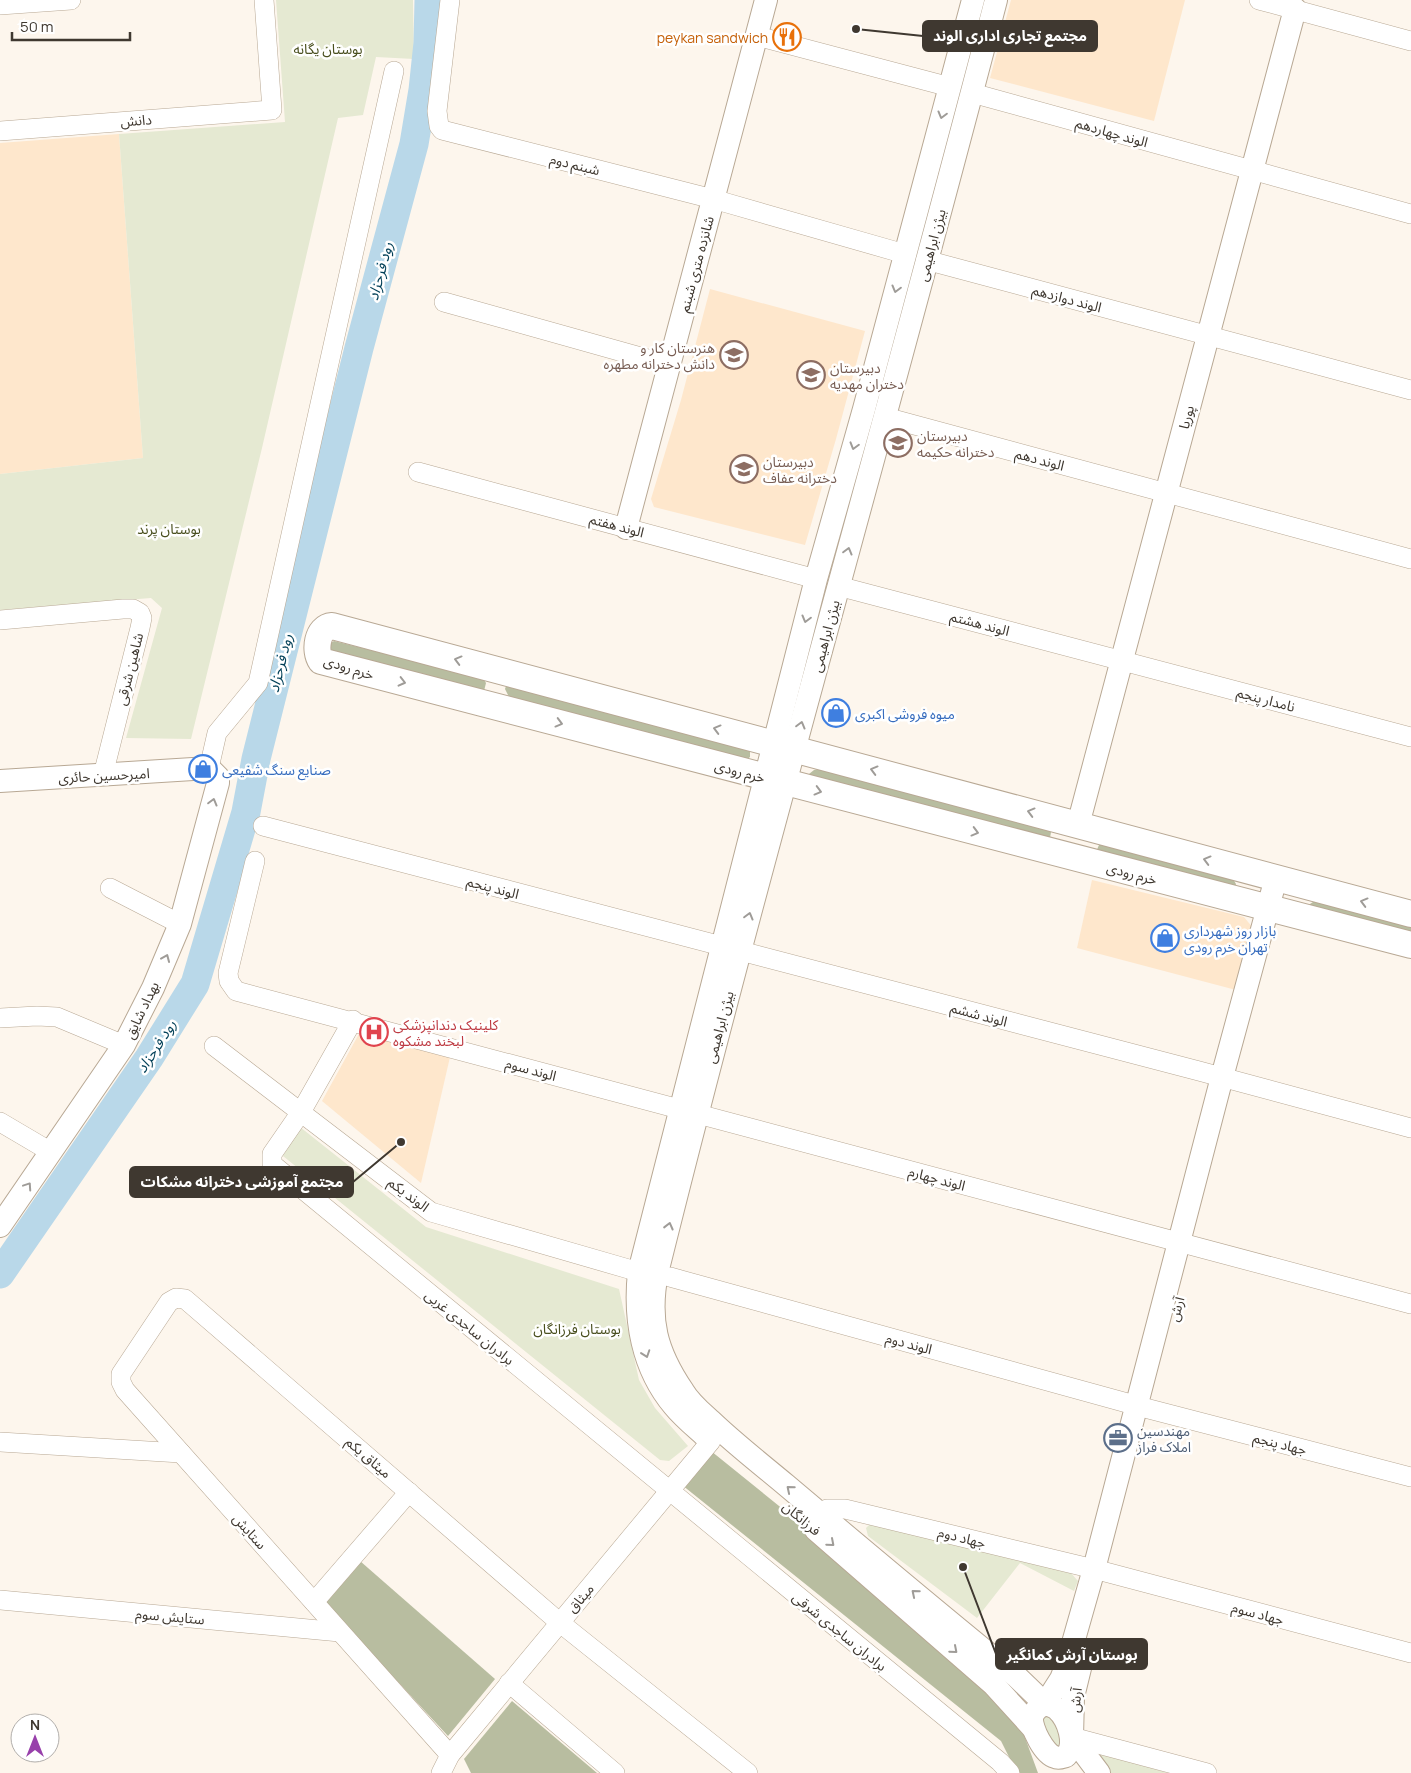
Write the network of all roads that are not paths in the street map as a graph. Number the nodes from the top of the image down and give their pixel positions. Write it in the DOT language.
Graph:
graph roads {
  1 [pos="71,0"];
  2 [pos="264,0"];
  3 [pos="450,0"];
  4 [pos="766,0"];
  5 [pos="973,0"];
  6 [pos="996,0"];
  7 [pos="1259,0"];
  8 [pos="0,5"];
  9 [pos="1295,9"];
  10 [pos="757,36"];
  11 [pos="1411,41"];
  12 [pos="394,72"];
  13 [pos="950,87"];
  14 [pos="972,93"];
  15 [pos="0,131"];
  16 [pos="1252,171"];
  17 [pos="713,199"];
  18 [pos="1411,214"];
  19 [pos="905,254"];
  20 [pos="926,260"];
  21 [pos="444,302"];
  22 [pos="1208,335"];
  23 [pos="669,365"];
  24 [pos="1411,390"];
  25 [pos="864,409"];
  26 [pos="885,417"];
  27 [pos="418,472"];
  28 [pos="1166,494"];
  29 [pos="626,528"];
  30 [pos="1411,559"];
  31 [pos="816,579"];
  32 [pos="838,586"];
  33 [pos="0,620"];
  34 [pos="1122,660"];
  35 [pos="498,671"];
  36 [pos="490,704"];
  37 [pos="1411,737"];
  38 [pos="784,746"];
  39 [pos="209,768"];
  40 [pos="103,775"];
  41 [pos="775,780"];
  42 [pos="0,781"];
  43 [pos="1078,825"];
  44 [pos="263,826"];
  45 [pos="1070,856"];
  46 [pos="255,861"];
  47 [pos="1284,880"];
  48 [pos="110,888"];
  49 [pos="1276,910"];
  50 [pos="1411,914"];
  51 [pos="180,924"];
  52 [pos="1411,945"];
  53 [pos="731,949"];
  54 [pos="0,1018"];
  55 [pos="353,1020"];
  56 [pos="124,1045"];
  57 [pos="214,1046"];
  58 [pos="1228,1079"];
  59 [pos="301,1112"];
  60 [pos="689,1112"];
  61 [pos="0,1122"];
  62 [pos="1411,1128"];
  63 [pos="51,1152"];
  64 [pos="0,1226"];
  65 [pos="1186,1244"];
  66 [pos="656,1275"];
  67 [pos="176,1298"];
  68 [pos="1411,1304"];
  69 [pos="1143,1408"];
  70 [pos="716,1436"];
  71 [pos="0,1442"];
  72 [pos="181,1453"];
  73 [pos="1411,1476"];
  74 [pos="668,1490"];
  75 [pos="409,1492"];
  76 [pos="814,1519"];
  77 [pos="1100,1571"];
  78 [pos="0,1600"];
  79 [pos="314,1602"];
  80 [pos="559,1622"];
  81 [pos="340,1632"];
  82 [pos="1411,1653"];
  83 [pos="509,1683"];
  84 [pos="1045,1704"];
  85 [pos="1034,1728"];
  86 [pos="1072,1737"];
  87 [pos="1043,1748"];
  88 [pos="450,1755"];
  89 [pos="441,1773"];
  90 [pos="615,1773"];
  91 [pos="748,1773"];
  92 [pos="1010,1773"];
  93 [pos="1053,1773"];
  94 [pos="1099,1773"];
  95 [pos="1207,1773"];
  1 -- 8 [label="street"];
  2 -- 15 [label="street, دانش"];
  3 -- 17 [label="street, شبنم دوم"];
  4 -- 10 [label="street, شانزده متری شبنم"];
  5 -- 13 [label="street, بیژن ابراهیمی"];
  6 -- 14 [label="street, بیژن ابراهیمی"];
  7 -- 9 [label="street"];
  9 -- 11 [label="street"];
  9 -- 16 [label="street, پوریا"];
  10 -- 13 [label="street"];
  10 -- 17 [label="street, شانزده متری شبنم"];
  12 -- 39 [label="street"];
  13 -- 14 [label="street"];
  13 -- 19 [label="street, بیژن ابراهیمی, one-way"];
  14 -- 16 [label="street, الوند چهاردهم"];
  14 -- 20 [label="street, بیژن ابراهیمی"];
  16 -- 18 [label="street, الوند چهاردهم"];
  16 -- 22 [label="street, پوریا"];
  17 -- 19 [label="street, شبنم دوم"];
  17 -- 23 [label="street, شانزده متری شبنم"];
  19 -- 20 [label="street"];
  19 -- 25 [label="street, بیژن ابراهیمی, one-way"];
  20 -- 22 [label="street, الوند دوازدهم"];
  20 -- 26 [label="street, بیژن ابراهیمی"];
  21 -- 23 [label="street"];
  22 -- 24 [label="street, الوند دوازدهم"];
  22 -- 28 [label="street, پوریا"];
  23 -- 29 [label="street, شانزده متری شبنم"];
  25 -- 26 [label="street"];
  25 -- 31 [label="street, بیژن ابراهیمی, one-way"];
  26 -- 28 [label="street, الوند دهم"];
  32 -- 26 [label="street, بیژن ابراهیمی, one-way"];
  27 -- 29 [label="street, الوند هفتم"];
  28 -- 30 [label="street, الوند دهم"];
  28 -- 34 [label="street, پوریا"];
  29 -- 31 [label="street, الوند هفتم"];
  31 -- 32 [label="street"];
  31 -- 38 [label="street, بیژن ابراهیمی, one-way"];
  32 -- 34 [label="street, الوند هشتم"];
  38 -- 32 [label="street, بیژن ابراهیمی, one-way"];
  33 -- 40 [label="street, شاهین شرقی"];
  34 -- 37 [label="street, نامدار پنجم"];
  34 -- 43 [label="street, پوریا"];
  35 -- 36 [label="main road"];
  35 -- 36 [label="main road, خرم رودی, one-way"];
  38 -- 35 [label="main road, خرم رودی, one-way"];
  36 -- 41 [label="main road, خرم رودی, one-way"];
  38 -- 41 [label="street, بیژن ابراهیمی"];
  43 -- 38 [label="main road, خرم رودی, one-way"];
  39 -- 40 [label="street, امیرحسین حائری"];
  51 -- 39 [label="street, بهداد شایق, one-way"];
  40 -- 42 [label="street, امیرحسین حائری"];
  41 -- 45 [label="main road, خرم رودی, one-way"];
  41 -- 53 [label="street, بیژن ابراهیمی"];
  43 -- 45 [label="main road"];
  47 -- 43 [label="main road, خرم رودی, one-way"];
  44 -- 53 [label="street, الوند پنجم"];
  45 -- 49 [label="main road, خرم رودی"];
  46 -- 55 [label="street, الوند سوم"];
  47 -- 49 [label="street, آرش"];
  50 -- 47 [label="main road, خرم رودی, one-way"];
  48 -- 51 [label="street"];
  49 -- 52 [label="main road, خرم رودی"];
  49 -- 58 [label="street, آرش"];
  56 -- 51 [label="street, بهداد شایق, one-way"];
  53 -- 58 [label="street, الوند ششم"];
  53 -- 60 [label="street, بیژن ابراهیمی"];
  54 -- 56 [label="street"];
  55 -- 59 [label="street"];
  55 -- 60 [label="street, الوند سوم"];
  56 -- 63 [label="street, بهداد شایق"];
  57 -- 59 [label="street, الوند یکم"];
  58 -- 62 [label="street, الوند ششم"];
  58 -- 65 [label="street, آرش"];
  59 -- 66 [label="street, الوند یکم"];
  59 -- 74 [label="street, برادران ساجدی غربی"];
  60 -- 65 [label="street, الوند چهارم"];
  60 -- 66 [label="street, بیژن ابراهیمی"];
  61 -- 63 [label="street"];
  64 -- 63 [label="street, بهداد شایق, one-way"];
  65 -- 68 [label="street, الوند چهارم"];
  65 -- 69 [label="street, آرش"];
  66 -- 69 [label="street, الوند دوم"];
  66 -- 70 [label="street, فرزانگان"];
  67 -- 72 [label="street, ستایش"];
  67 -- 75 [label="street, میثاق یکم"];
  69 -- 73 [label="street, جهاد پنجم"];
  69 -- 77 [label="street, آرش"];
  70 -- 74 [label="street, میثاق"];
  70 -- 76 [label="street, فرزانگان"];
  71 -- 72 [label="street"];
  72 -- 79 [label="street, ستایش"];
  74 -- 80 [label="street, میثاق"];
  74 -- 92 [label="street, برادران ساجدی شرقی"];
  75 -- 79 [label="street"];
  75 -- 80 [label="street, میثاق یکم"];
  76 -- 77 [label="street, جهاد دوم"];
  84 -- 76 [label="street, فرزانگان, one-way"];
  76 -- 85 [label="street, فرزانگان, one-way"];
  77 -- 82 [label="street, جهاد سوم"];
  77 -- 84 [label="street, آرش"];
  77 -- 86 [label="street, آرش"];
  78 -- 81 [label="street, ستایش سوم"];
  79 -- 81 [label="street, ستایش"];
  80 -- 83 [label="street, میثاق"];
  80 -- 91 [label="street, میثاق یکم"];
  81 -- 88 [label="street, ستایش"];
  83 -- 88 [label="street, میثاق"];
  83 -- 90 [label="street"];
  84 -- 85 [label="street, آرش"];
  84 -- 86 [label="street, فرزانگان"];
  85 -- 87 [label="street, فرزانگان"];
  86 -- 87 [label="street"];
  86 -- 94 [label="street"];
  86 -- 95 [label="street"];
  87 -- 93 [label="street"];
  88 -- 89 [label="street, میثاق"];
}
